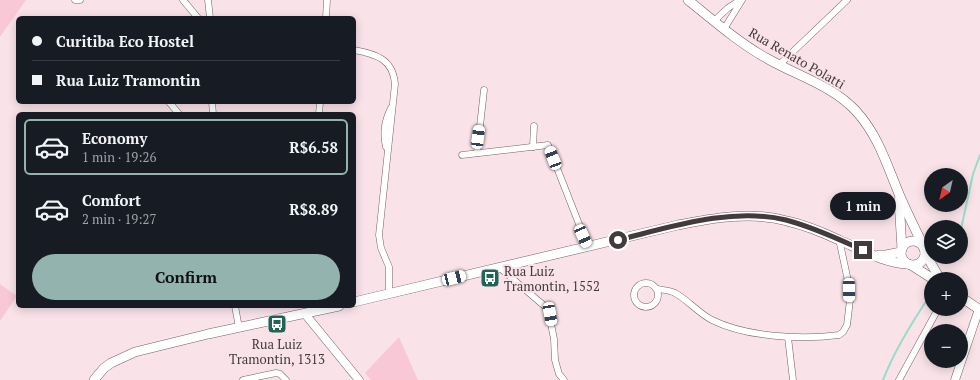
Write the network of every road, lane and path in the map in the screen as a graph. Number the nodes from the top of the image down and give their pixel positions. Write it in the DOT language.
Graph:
graph roads {
  1 [pos="183,0"];
  2 [pos="208,0"];
  3 [pos="327,0"];
  4 [pos="688,0"];
  5 [pos="741,0"];
  6 [pos="847,0"];
  7 [pos="196,16"];
  8 [pos="210,16"];
  9 [pos="326,16"];
  10 [pos="714,21"];
  11 [pos="724,29"];
  12 [pos="356,50"];
  13 [pos="779,65"];
  14 [pos="484,90"];
  15 [pos="171,104"];
  16 [pos="177,112"];
  17 [pos="534,126"];
  18 [pos="533,146"];
  19 [pos="477,153"];
  20 [pos="462,155"];
  21 [pos="899,194"];
  22 [pos="838,240"];
  23 [pos="588,247"];
  24 [pos="924,249"];
  25 [pos="924,249"];
  26 [pos="902,250"];
  27 [pos="875,255"];
  28 [pos="924,258"];
  29 [pos="909,264"];
  30 [pos="500,268"];
  31 [pos="924,273"];
  32 [pos="657,289"];
  33 [pos="389,294"];
  34 [pos="356,302"];
  35 [pos="968,302"];
  36 [pos="235,308"];
  37 [pos="322,308"];
  38 [pos="980,309"];
  39 [pos="306,310"];
  40 [pos="934,316"];
  41 [pos="239,328"];
  42 [pos="788,337"];
  43 [pos="94,380"];
  44 [pos="243,380"];
  45 [pos="286,380"];
  46 [pos="359,380"];
  47 [pos="564,380"];
  48 [pos="793,380"];
  49 [pos="899,380"];
  50 [pos="955,380"];
  1 -- 7 [label="street"];
  2 -- 8 [label="street"];
  3 -- 9 [label="street"];
  4 -- 10 [label="main road, Rua Renato Polatti"];
  5 -- 10 [label="street"];
  5 -- 11 [label="street"];
  6 -- 13 [label="street"];
  10 -- 11 [label="main road, Rua Renato Polatti"];
  11 -- 13 [label="main road, Rua Renato Polatti"];
  12 -- 33 [label="street"];
  13 -- 21 [label="main road, Rua Renato Polatti"];
  14 -- 19 [label="street"];
  15 -- 16 [label="street"];
  17 -- 18 [label="street"];
  18 -- 19 [label="street"];
  18 -- 23 [label="street"];
  19 -- 20 [label="street"];
  21 -- 24 [label="main road, Rua Renato Polatti"];
  21 -- 26 [label="main road, Rua Renato Polatti"];
  22 -- 23 [label="main road"];
  22 -- 27 [label="main road"];
  22 -- 42 [label="street"];
  23 -- 30 [label="main road"];
  25 -- 26 [label="main road"];
  26 -- 27 [label="main road"];
  26 -- 29 [label="main road"];
  27 -- 29 [label="main road"];
  28 -- 29 [label="main road"];
  29 -- 31 [label="main road"];
  30 -- 33 [label="main road"];
  30 -- 47 [label="street"];
  32 -- 32 [label="street"];
  32 -- 42 [label="street"];
  33 -- 34 [label="main road"];
  35 -- 38 [label="main road"];
  36 -- 41 [label="street"];
  37 -- 39 [label="main road"];
  38 -- 50 [label="street"];
  39 -- 41 [label="main road"];
  39 -- 46 [label="street"];
  40 -- 49 [label="street"];
  41 -- 43 [label="main road"];
  42 -- 48 [label="street"];
  44 -- 45 [label="street"];
}
